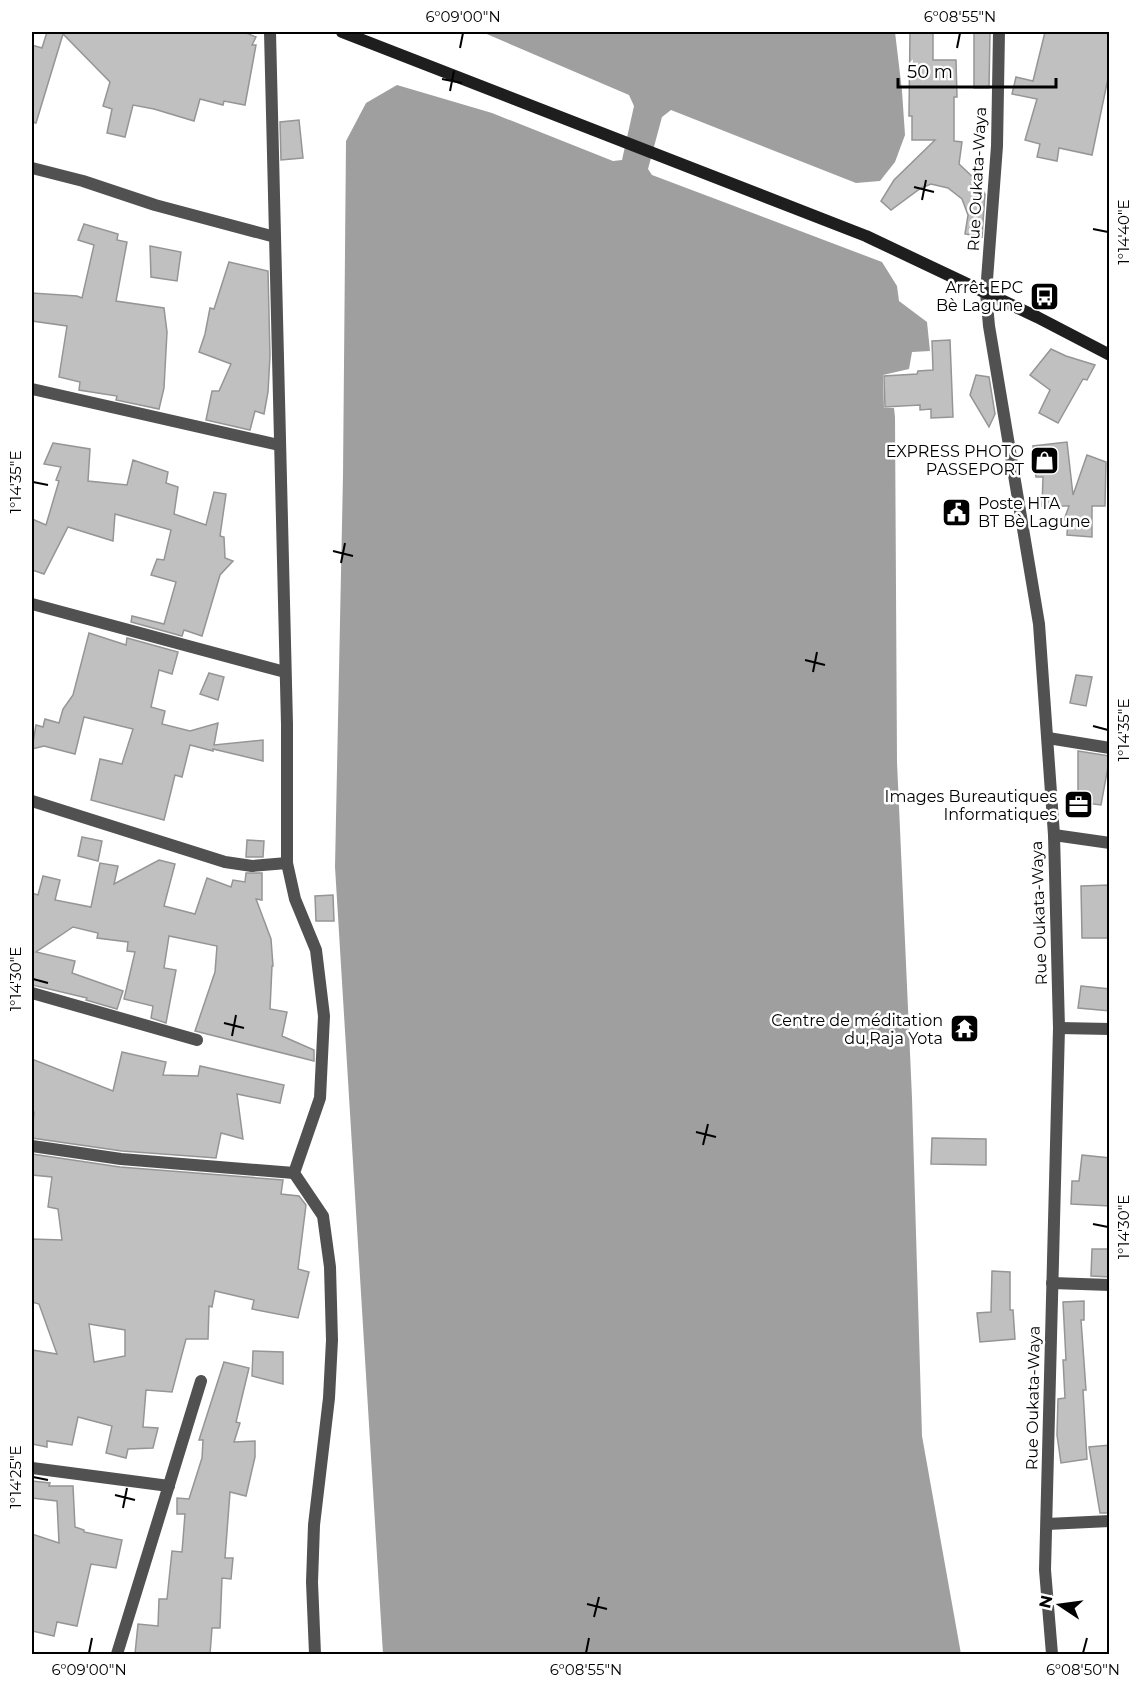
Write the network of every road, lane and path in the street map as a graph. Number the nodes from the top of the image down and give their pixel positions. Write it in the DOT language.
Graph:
graph roads {
  1 [pos="270,32"];
  2 [pos="343,32"];
  3 [pos="999,32"];
  4 [pos="32,168"];
  5 [pos="275,237"];
  6 [pos="986,293"];
  7 [pos="1110,355"];
  8 [pos="32,388"];
  9 [pos="279,445"];
  10 [pos="32,604"];
  11 [pos="285,672"];
  12 [pos="1048,738"];
  13 [pos="1110,748"];
  14 [pos="32,801"];
  15 [pos="1054,835"];
  16 [pos="1110,843"];
  17 [pos="288,863"];
  18 [pos="32,993"];
  19 [pos="1059,1028"];
  20 [pos="1110,1029"];
  21 [pos="197,1040"];
  22 [pos="32,1146"];
  23 [pos="294,1173"];
  24 [pos="1052,1283"];
  25 [pos="1110,1285"];
  26 [pos="201,1381"];
  27 [pos="32,1468"];
  28 [pos="169,1486"];
  29 [pos="1110,1521"];
  30 [pos="1047,1524"];
  31 [pos="117,1654"];
  32 [pos="315,1654"];
  33 [pos="1052,1654"];
  1 -- 5 [label="street"];
  2 -- 6 [label="main road"];
  3 -- 6 [label="street, Rue Oukata-Waya"];
  4 -- 5 [label="street"];
  5 -- 9 [label="street"];
  6 -- 7 [label="main road"];
  6 -- 12 [label="street, Rue Oukata-Waya"];
  8 -- 9 [label="street"];
  9 -- 11 [label="street"];
  10 -- 11 [label="street"];
  11 -- 17 [label="street"];
  12 -- 13 [label="street"];
  12 -- 15 [label="street, Rue Oukata-Waya"];
  14 -- 17 [label="street"];
  15 -- 16 [label="street"];
  15 -- 19 [label="street, Rue Oukata-Waya"];
  17 -- 23 [label="street"];
  18 -- 21 [label="street"];
  19 -- 20 [label="street"];
  19 -- 24 [label="street, Rue Oukata-Waya"];
  22 -- 23 [label="street"];
  23 -- 32 [label="street"];
  24 -- 25 [label="street"];
  24 -- 30 [label="street, Rue Oukata-Waya"];
  26 -- 28 [label="street"];
  27 -- 28 [label="street"];
  28 -- 31 [label="street"];
  29 -- 30 [label="street"];
  30 -- 33 [label="street, Rue Oukata-Waya"];
}
